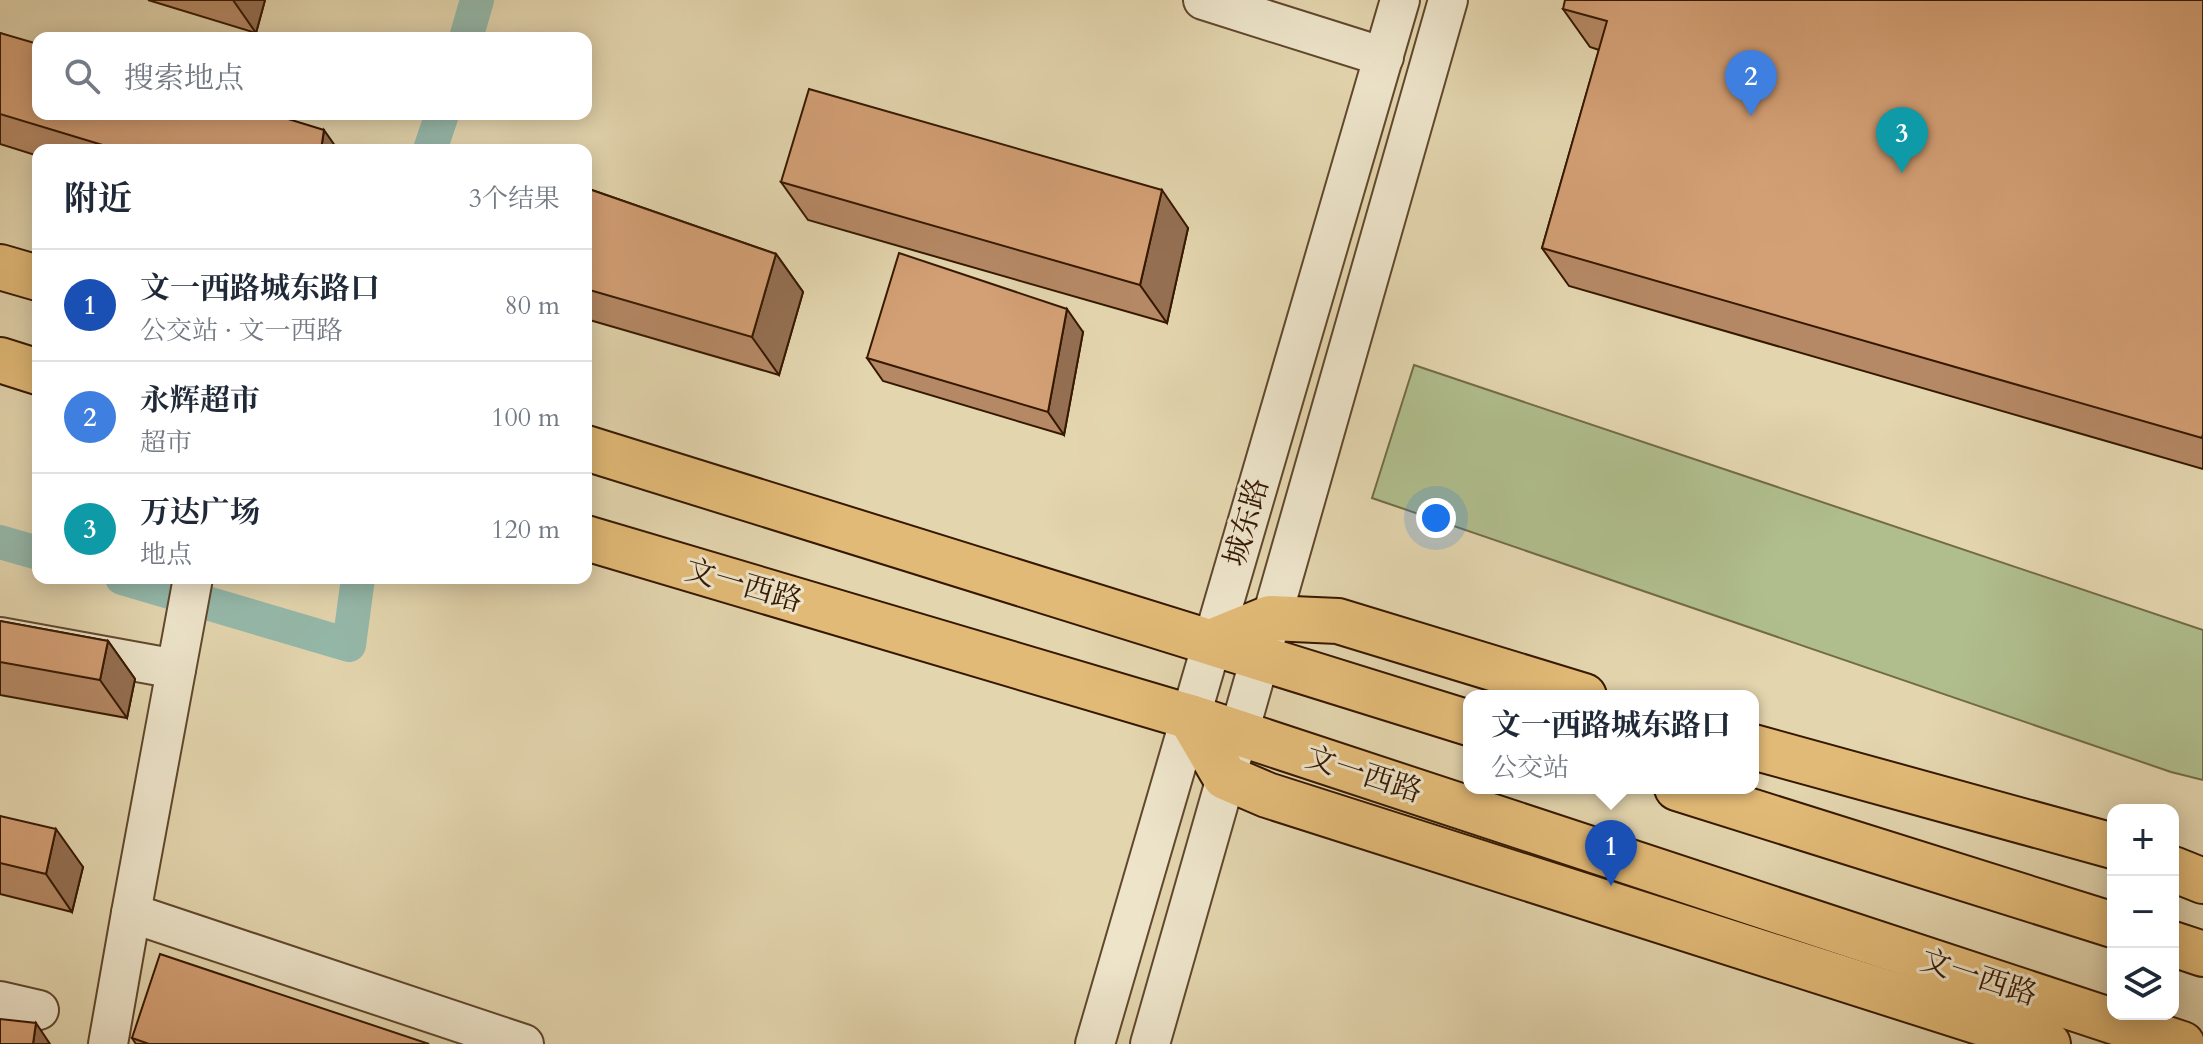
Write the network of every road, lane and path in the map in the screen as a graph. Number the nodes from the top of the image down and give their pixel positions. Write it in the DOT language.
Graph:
graph roads {
  1 [pos="1203,0"];
  2 [pos="1400,0"];
  3 [pos="1448,0"];
  4 [pos="1295,14"];
  5 [pos="1384,57"];
  6 [pos="0,267"];
  7 [pos="32,276"];
  8 [pos="0,360"];
  9 [pos="32,370"];
  10 [pos="592,450"];
  11 [pos="592,540"];
  12 [pos="192,584"];
  13 [pos="0,637"];
  14 [pos="1264,638"];
  15 [pos="1211,642"];
  16 [pos="176,669"];
  17 [pos="1564,690"];
  18 [pos="1190,717"];
  19 [pos="1463,721"];
  20 [pos="1238,733"];
  21 [pos="1759,749"];
  22 [pos="1225,777"];
  23 [pos="1696,794"];
  24 [pos="2107,844"];
  25 [pos="2179,860"];
  26 [pos="2203,865"];
  27 [pos="2179,871"];
  28 [pos="2203,881"];
  29 [pos="131,913"];
  30 [pos="2107,923"];
  31 [pos="2179,946"];
  32 [pos="2203,954"];
  33 [pos="0,1001"];
  34 [pos="39,1010"];
  35 [pos="108,1044"];
  36 [pos="524,1044"];
  37 [pos="1095,1044"];
  38 [pos="1150,1044"];
  39 [pos="2048,1044"];
  40 [pos="2182,1044"];
  1 -- 4 [label="street"];
  2 -- 5 [label="street, 城东路"];
  3 -- 14 [label="street, 城东路"];
  4 -- 5 [label="street"];
  5 -- 15 [label="street, 城东路"];
  6 -- 7 [label="main road"];
  8 -- 9 [label="main road"];
  10 -- 15 [label="main road"];
  11 -- 18 [label="main road, 文一西路"];
  12 -- 16 [label="street"];
  13 -- 16 [label="street"];
  14 -- 15 [label="main road"];
  14 -- 17 [label="main road"];
  14 -- 19 [label="main road"];
  14 -- 20 [label="street, 城东路"];
  15 -- 18 [label="street, 城东路"];
  16 -- 29 [label="street"];
  18 -- 20 [label="main road, 文一西路"];
  18 -- 22 [label="main road"];
  18 -- 37 [label="street, 城东路"];
  20 -- 22 [label="street, 城东路"];
  20 -- 40 [label="main road, 文一西路"];
  21 -- 24 [label="main road"];
  22 -- 38 [label="street, 城东路"];
  22 -- 39 [label="main road"];
  23 -- 30 [label="main road"];
  25 -- 26 [label="main road"];
  27 -- 28 [label="main road"];
  29 -- 35 [label="street"];
  29 -- 36 [label="street"];
  31 -- 32 [label="main road"];
  33 -- 34 [label="street"];
}
